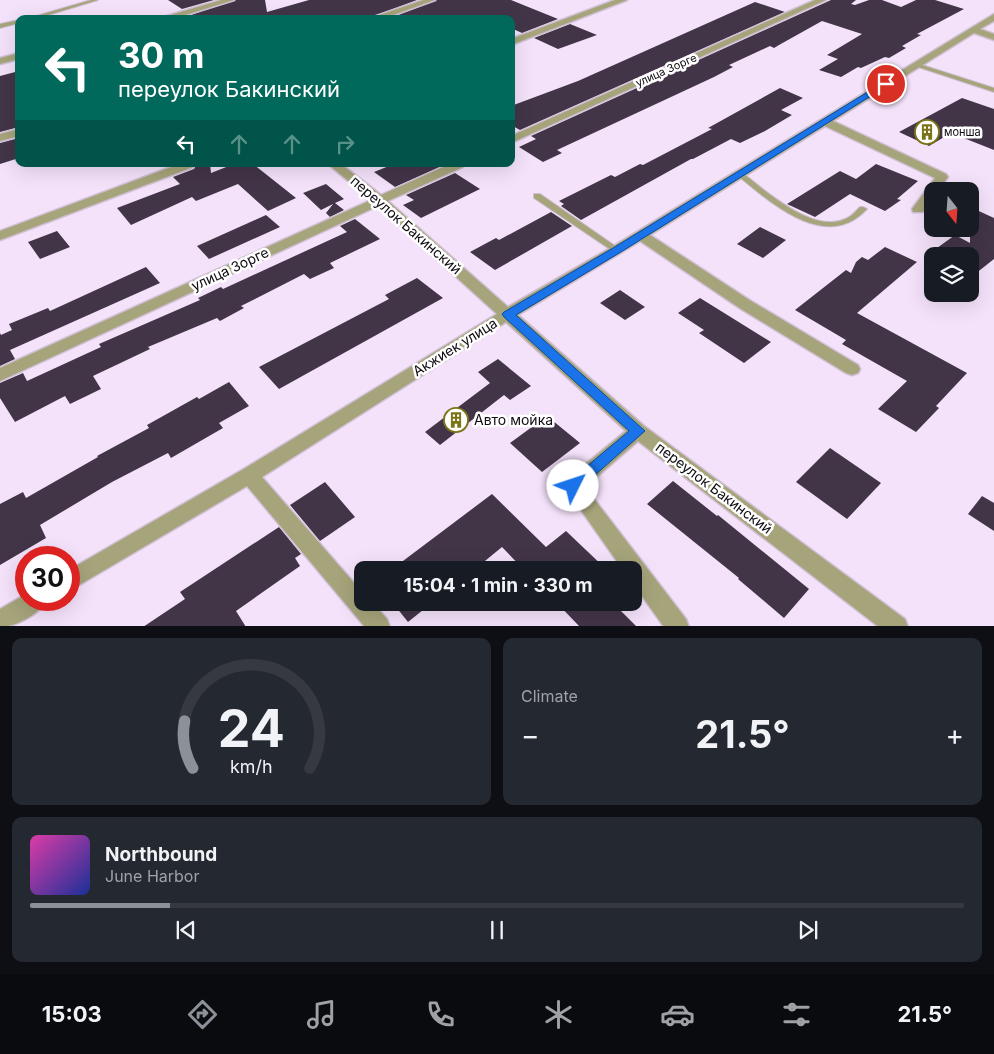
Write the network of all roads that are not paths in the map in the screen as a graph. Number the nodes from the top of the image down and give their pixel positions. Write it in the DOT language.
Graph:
graph roads {
  1 [pos="96,0"];
  2 [pos="230,0"];
  3 [pos="430,0"];
  4 [pos="623,0"];
  5 [pos="822,0"];
  6 [pos="42,15"];
  7 [pos="177,15"];
  8 [pos="384,15"];
  9 [pos="994,17"];
  10 [pos="15,22"];
  11 [pos="0,26"];
  12 [pos="973,30"];
  13 [pos="994,37"];
  14 [pos="515,40"];
  15 [pos="15,57"];
  16 [pos="0,61"];
  17 [pos="917,65"];
  18 [pos="994,90"];
  19 [pos="825,122"];
  20 [pos="15,133"];
  21 [pos="0,138"];
  22 [pos="515,138"];
  23 [pos="181,167"];
  24 [pos="338,167"];
  25 [pos="453,167"];
  26 [pos="739,174"];
  27 [pos="537,196"];
  28 [pos="379,200"];
  29 [pos="863,208"];
  30 [pos="918,209"];
  31 [pos="640,235"];
  32 [pos="0,236"];
  33 [pos="617,250"];
  34 [pos="508,314"];
  35 [pos="852,369"];
  36 [pos="0,375"];
  37 [pos="638,431"];
  38 [pos="249,476"];
  39 [pos="80,575"];
  40 [pos="17,611"];
  41 [pos="0,621"];
  42 [pos="379,626"];
  43 [pos="678,626"];
  44 [pos="897,626"];
  1 -- 6 [label="lane"];
  2 -- 7 [label="street"];
  3 -- 8 [label="street"];
  4 -- 14 [label="street"];
  5 -- 22 [label="street, улица Зорге"];
  9 -- 12 [label="street, Акжиек улица"];
  10 -- 11 [label="lane"];
  12 -- 13 [label="street"];
  12 -- 17 [label="street, Акжиек улица"];
  15 -- 16 [label="street"];
  17 -- 18 [label="lane"];
  17 -- 19 [label="street, Акжиек улица"];
  19 -- 26 [label="street, Акжиек улица"];
  19 -- 30 [label="street"];
  20 -- 21 [label="street"];
  23 -- 32 [label="street"];
  24 -- 28 [label="street, переулок Бакинский"];
  25 -- 28 [label="street, улица Зорге"];
  26 -- 29 [label="lane"];
  26 -- 31 [label="street, Акжиек улица"];
  27 -- 33 [label="lane"];
  28 -- 34 [label="street, переулок Бакинский"];
  28 -- 36 [label="street, улица Зорге"];
  31 -- 33 [label="street, Акжиек улица"];
  31 -- 35 [label="street"];
  33 -- 34 [label="street, Акжиек улица"];
  34 -- 37 [label="street, переулок Бакинский"];
  34 -- 38 [label="street, Акжиек улица"];
  37 -- 43 [label="street"];
  37 -- 44 [label="street, переулок Бакинский"];
  38 -- 39 [label="street, Акжиек улица"];
  38 -- 42 [label="street"];
  40 -- 41 [label="street"];
}
